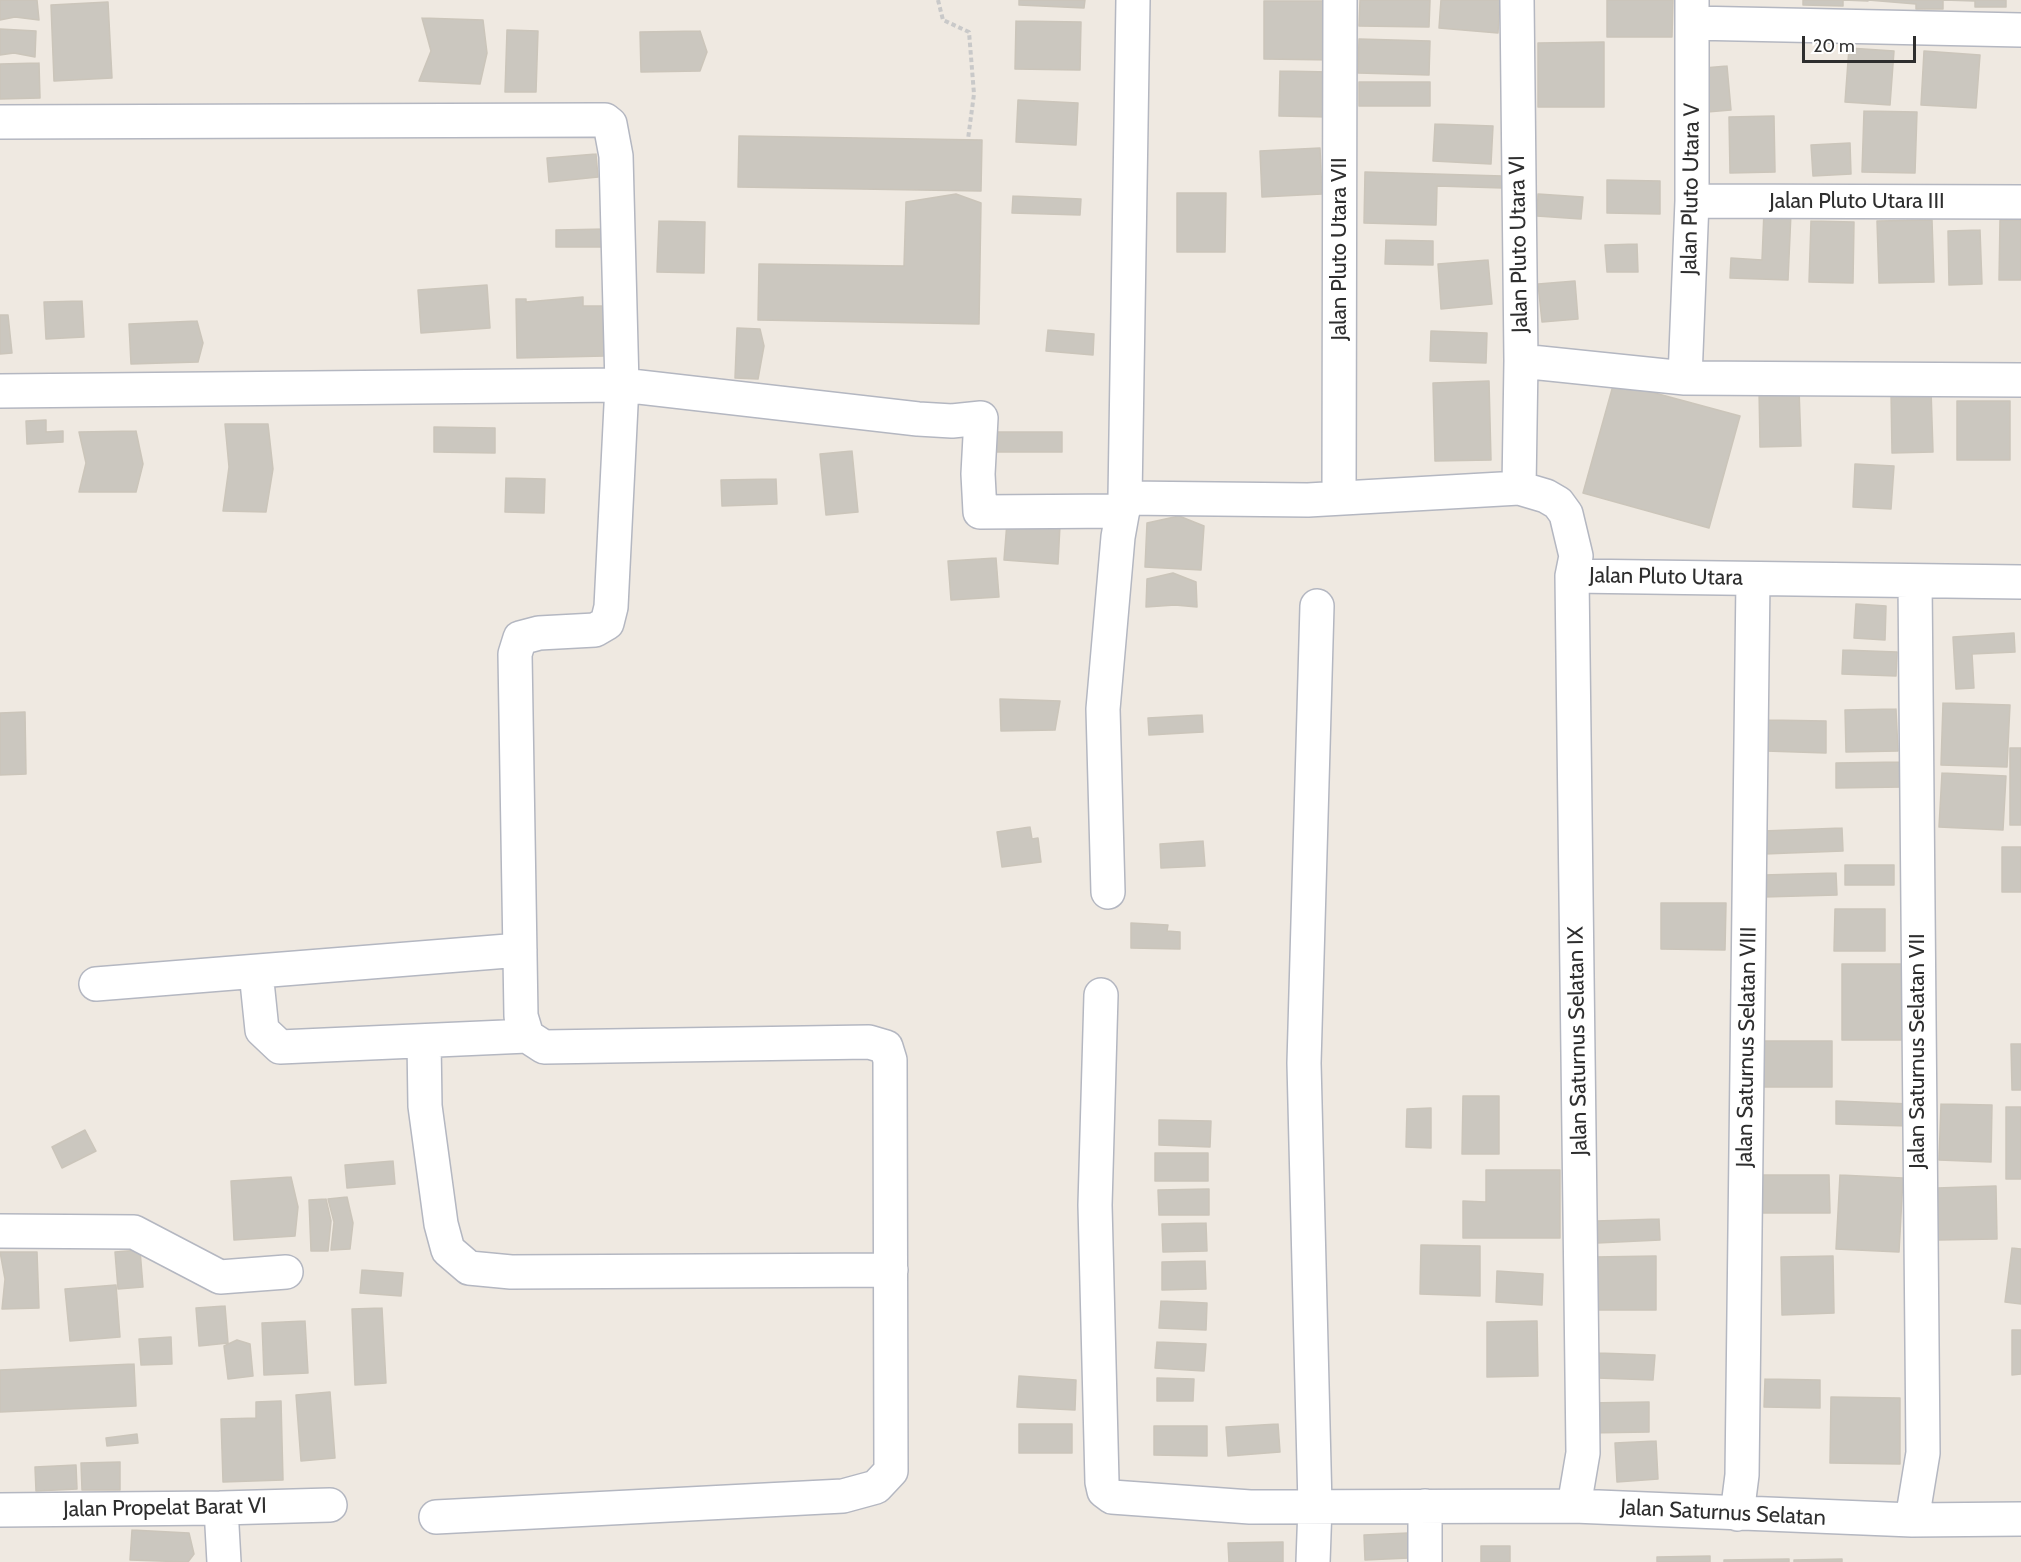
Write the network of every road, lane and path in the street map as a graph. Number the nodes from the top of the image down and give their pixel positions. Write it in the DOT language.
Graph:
graph roads {
  1 [pos="938,0"];
  2 [pos="1133,0"];
  3 [pos="1340,0"];
  4 [pos="1517,0"];
  5 [pos="1692,12"];
  6 [pos="2021,30"];
  7 [pos="0,122"];
  8 [pos="968,139"];
  9 [pos="1692,201"];
  10 [pos="2021,202"];
  11 [pos="1521,361"];
  12 [pos="1685,378"];
  13 [pos="2021,380"];
  14 [pos="622,385"];
  15 [pos="0,391"];
  16 [pos="1519,488"];
  17 [pos="1339,498"];
  18 [pos="1124,505"];
  19 [pos="1572,576"];
  20 [pos="1753,579"];
  21 [pos="1915,581"];
  22 [pos="2021,582"];
  23 [pos="1317,606"];
  24 [pos="1108,892"];
  25 [pos="520,950"];
  26 [pos="256,972"];
  27 [pos="96,984"];
  28 [pos="1101,995"];
  29 [pos="527,1036"];
  30 [pos="424,1041"];
  31 [pos="0,1231"];
  32 [pos="891,1270"];
  33 [pos="286,1272"];
  34 [pos="330,1505"];
  35 [pos="1315,1506"];
  36 [pos="1425,1506"];
  37 [pos="1575,1506"];
  38 [pos="221,1508"];
  39 [pos="0,1510"];
  40 [pos="1737,1514"];
  41 [pos="436,1517"];
  42 [pos="2021,1519"];
  43 [pos="1912,1520"];
  44 [pos="224,1562"];
  45 [pos="1313,1562"];
  46 [pos="1425,1562"];
  1 -- 8 [label="path"];
  2 -- 18 [label="street"];
  3 -- 17 [label="street, Jalan Pluto Utara VII"];
  4 -- 11 [label="street, Jalan Pluto Utara VI"];
  5 -- 6 [label="street"];
  5 -- 9 [label="street, Jalan Pluto Utara V"];
  7 -- 14 [label="street"];
  9 -- 10 [label="street, Jalan Pluto Utara III"];
  9 -- 12 [label="street, Jalan Pluto Utara V"];
  11 -- 12 [label="street"];
  11 -- 16 [label="street, Jalan Pluto Utara VI"];
  12 -- 13 [label="street"];
  14 -- 15 [label="street"];
  14 -- 18 [label="street, Jalan Pluto Utara"];
  14 -- 25 [label="street"];
  16 -- 17 [label="street, Jalan Pluto Utara"];
  16 -- 19 [label="street, Jalan Pluto Utara"];
  17 -- 18 [label="street, Jalan Pluto Utara"];
  18 -- 24 [label="street"];
  19 -- 20 [label="street, Jalan Pluto Utara"];
  19 -- 37 [label="street, Jalan Saturnus Selatan IX"];
  20 -- 21 [label="street, Jalan Pluto Utara"];
  20 -- 40 [label="street, Jalan Saturnus Selatan VIII"];
  21 -- 22 [label="street, Jalan Pluto Utara"];
  21 -- 43 [label="street, Jalan Saturnus Selatan VII"];
  23 -- 35 [label="street"];
  25 -- 26 [label="street"];
  25 -- 29 [label="street"];
  26 -- 27 [label="street"];
  26 -- 30 [label="street"];
  28 -- 35 [label="street, Jalan Saturnus Selatan"];
  29 -- 30 [label="street"];
  29 -- 32 [label="street"];
  30 -- 32 [label="street"];
  31 -- 33 [label="street"];
  32 -- 41 [label="street"];
  34 -- 38 [label="street, Jalan Propelat Barat VI"];
  35 -- 36 [label="street, Jalan Saturnus Selatan"];
  35 -- 45 [label="street"];
  36 -- 37 [label="street, Jalan Saturnus Selatan"];
  36 -- 46 [label="street"];
  37 -- 40 [label="street, Jalan Saturnus Selatan"];
  38 -- 39 [label="street, Jalan Propelat Barat VI"];
  38 -- 44 [label="street"];
  40 -- 43 [label="street, Jalan Saturnus Selatan"];
  42 -- 43 [label="street, Jalan Saturnus Selatan"];
}
